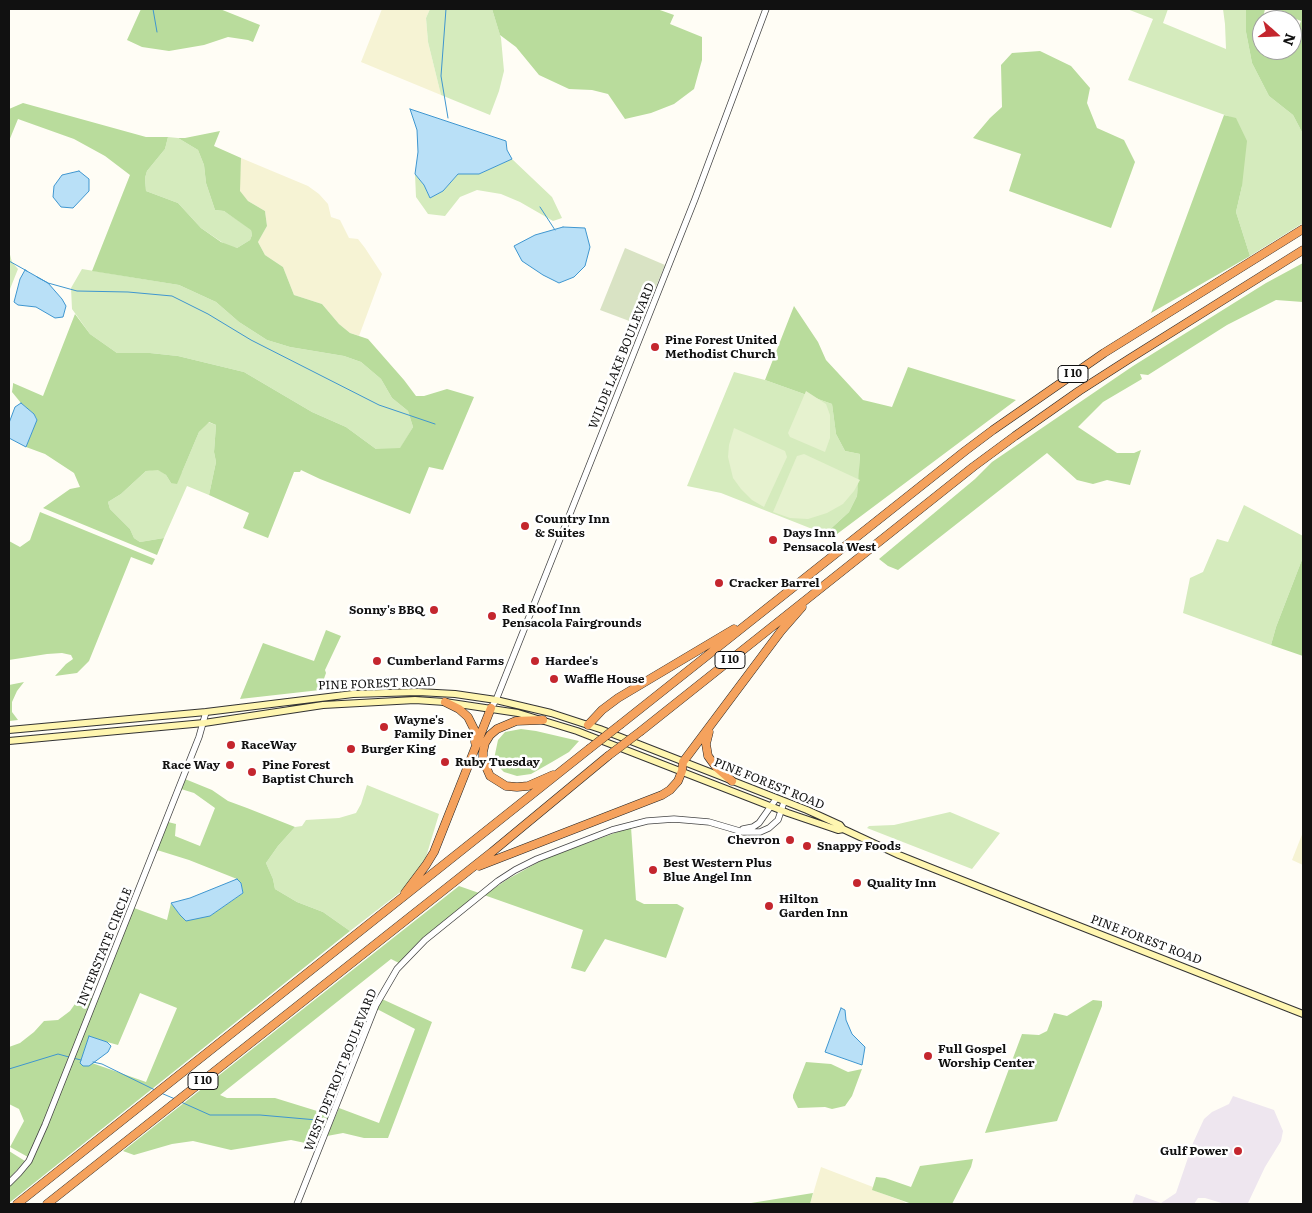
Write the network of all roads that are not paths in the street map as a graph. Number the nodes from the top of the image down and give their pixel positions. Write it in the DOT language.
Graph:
graph roads {
  1 [pos="766,9"];
  2 [pos="1303,229"];
  3 [pos="1303,250"];
  4 [pos="820,589"];
  5 [pos="753,618"];
  6 [pos="496,700"];
  7 [pos="445,702"];
  8 [pos="491,708"];
  9 [pos="206,712"];
  10 [pos="716,718"];
  11 [pos="543,720"];
  12 [pos="204,723"];
  13 [pos="588,725"];
  14 [pos="9,730"];
  15 [pos="9,741"];
  16 [pos="472,756"];
  17 [pos="683,762"];
  18 [pos="682,771"];
  19 [pos="562,772"];
  20 [pos="732,781"];
  21 [pos="776,799"];
  22 [pos="755,800"];
  23 [pos="784,802"];
  24 [pos="770,806"];
  25 [pos="782,811"];
  26 [pos="763,817"];
  27 [pos="737,829"];
  28 [pos="843,829"];
  29 [pos="464,874"];
  30 [pos="398,902"];
  31 [pos="1303,1014"];
  32 [pos="9,1182"];
  33 [pos="17,1204"];
  34 [pos="47,1204"];
  35 [pos="297,1204"];
  1 -- 6 [label="street, WILDE LAKE BOULEVARD"];
  2 -- 5 [label="highway, I 10"];
  3 -- 4 [label="highway, I 10"];
  4 -- 10 [label="highway"];
  4 -- 29 [label="highway, I 10, bridge"];
  5 -- 13 [label="highway"];
  5 -- 19 [label="highway, I 10, bridge"];
  6 -- 8 [label="street, WILDE LAKE BOULEVARD"];
  6 -- 9 [label="main road, PINE FOREST ROAD"];
  6 -- 13 [label="main road, PINE FOREST ROAD"];
  7 -- 8 [label="main road, PINE FOREST ROAD"];
  7 -- 12 [label="main road, PINE FOREST ROAD"];
  7 -- 16 [label="highway"];
  8 -- 11 [label="main road, PINE FOREST ROAD"];
  8 -- 16 [label="highway"];
  9 -- 12 [label="street, INTERSTATE CIRCLE"];
  9 -- 14 [label="main road, PINE FOREST ROAD"];
  10 -- 17 [label="highway"];
  10 -- 20 [label="highway"];
  11 -- 18 [label="main road, PINE FOREST ROAD"];
  11 -- 19 [label="highway"];
  12 -- 15 [label="main road, PINE FOREST ROAD"];
  12 -- 32 [label="street, INTERSTATE CIRCLE"];
  13 -- 17 [label="main road, PINE FOREST ROAD"];
  16 -- 30 [label="highway"];
  17 -- 18 [label="highway"];
  17 -- 20 [label="main road, PINE FOREST ROAD"];
  18 -- 22 [label="main road, PINE FOREST ROAD"];
  18 -- 29 [label="highway"];
  19 -- 30 [label="highway, I 10"];
  20 -- 21 [label="main road, PINE FOREST ROAD"];
  21 -- 23 [label="main road, PINE FOREST ROAD"];
  21 -- 24 [label="street"];
  22 -- 24 [label="main road, PINE FOREST ROAD"];
  22 -- 26 [label="street"];
  23 -- 25 [label="street, WEST DETROIT BOULEVARD"];
  23 -- 28 [label="main road, PINE FOREST ROAD"];
  24 -- 25 [label="main road, PINE FOREST ROAD"];
  24 -- 26 [label="street"];
  25 -- 27 [label="street, WEST DETROIT BOULEVARD"];
  25 -- 28 [label="main road, PINE FOREST ROAD"];
  26 -- 27 [label="street"];
  27 -- 35 [label="street, WEST DETROIT BOULEVARD"];
  28 -- 31 [label="main road, PINE FOREST ROAD"];
  29 -- 34 [label="highway, I 10"];
  30 -- 33 [label="highway, I 10"];
}
